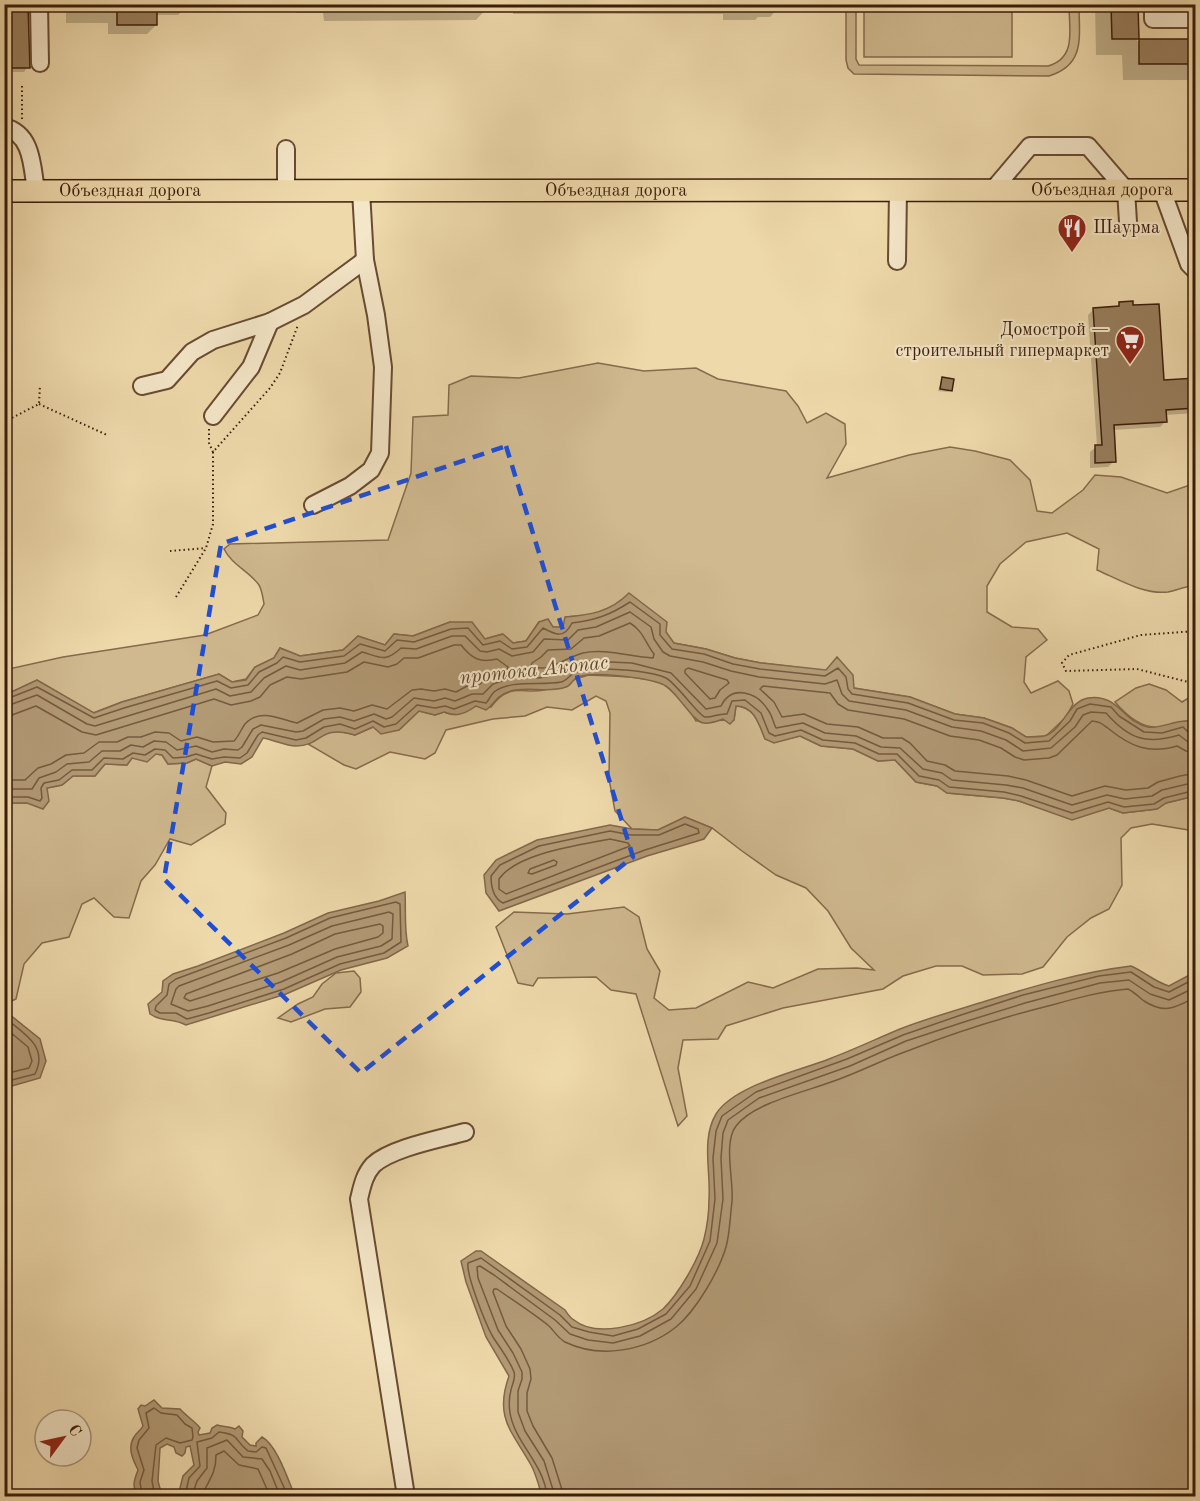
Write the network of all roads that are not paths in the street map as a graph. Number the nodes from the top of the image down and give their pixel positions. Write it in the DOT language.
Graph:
graph roads {
  1 [pos="39,4"];
  2 [pos="1153,4"];
  3 [pos="1196,19"];
  4 [pos="39,63"];
  5 [pos="10,123"];
  6 [pos="286,149"];
  7 [pos="1126,190"];
  8 [pos="1162,190"];
  9 [pos="1196,190"];
  10 [pos="4,191"];
  11 [pos="36,191"];
  12 [pos="286,191"];
  13 [pos="361,191"];
  14 [pos="898,191"];
  15 [pos="992,191"];
  16 [pos="4,197"];
  17 [pos="1128,222"];
  18 [pos="365,260"];
  19 [pos="897,261"];
  20 [pos="1196,271"];
  21 [pos="270,322"];
  22 [pos="142,386"];
  23 [pos="213,416"];
  24 [pos="313,505"];
  25 [pos="465,1132"];
  26 [pos="406,1497"];
  1 -- 4 [label="lane"];
  2 -- 3 [label="lane"];
  5 -- 11 [label="lane"];
  6 -- 12 [label="lane"];
  7 -- 8 [label="main road, Объездная дорога"];
  7 -- 15 [label="main road, Объездная дорога"];
  7 -- 15 [label="lane"];
  7 -- 17 [label="lane"];
  8 -- 9 [label="main road, Объездная дорога"];
  8 -- 20 [label="lane"];
  10 -- 11 [label="main road"];
  11 -- 12 [label="main road, Объездная дорога"];
  11 -- 16 [label="main road"];
  12 -- 13 [label="main road, Объездная дорога"];
  13 -- 14 [label="main road, Объездная дорога"];
  13 -- 18 [label="lane"];
  14 -- 15 [label="main road, Объездная дорога"];
  14 -- 19 [label="lane"];
  18 -- 21 [label="lane"];
  18 -- 24 [label="lane"];
  21 -- 22 [label="lane"];
  21 -- 23 [label="lane"];
  25 -- 26 [label="lane"];
}
